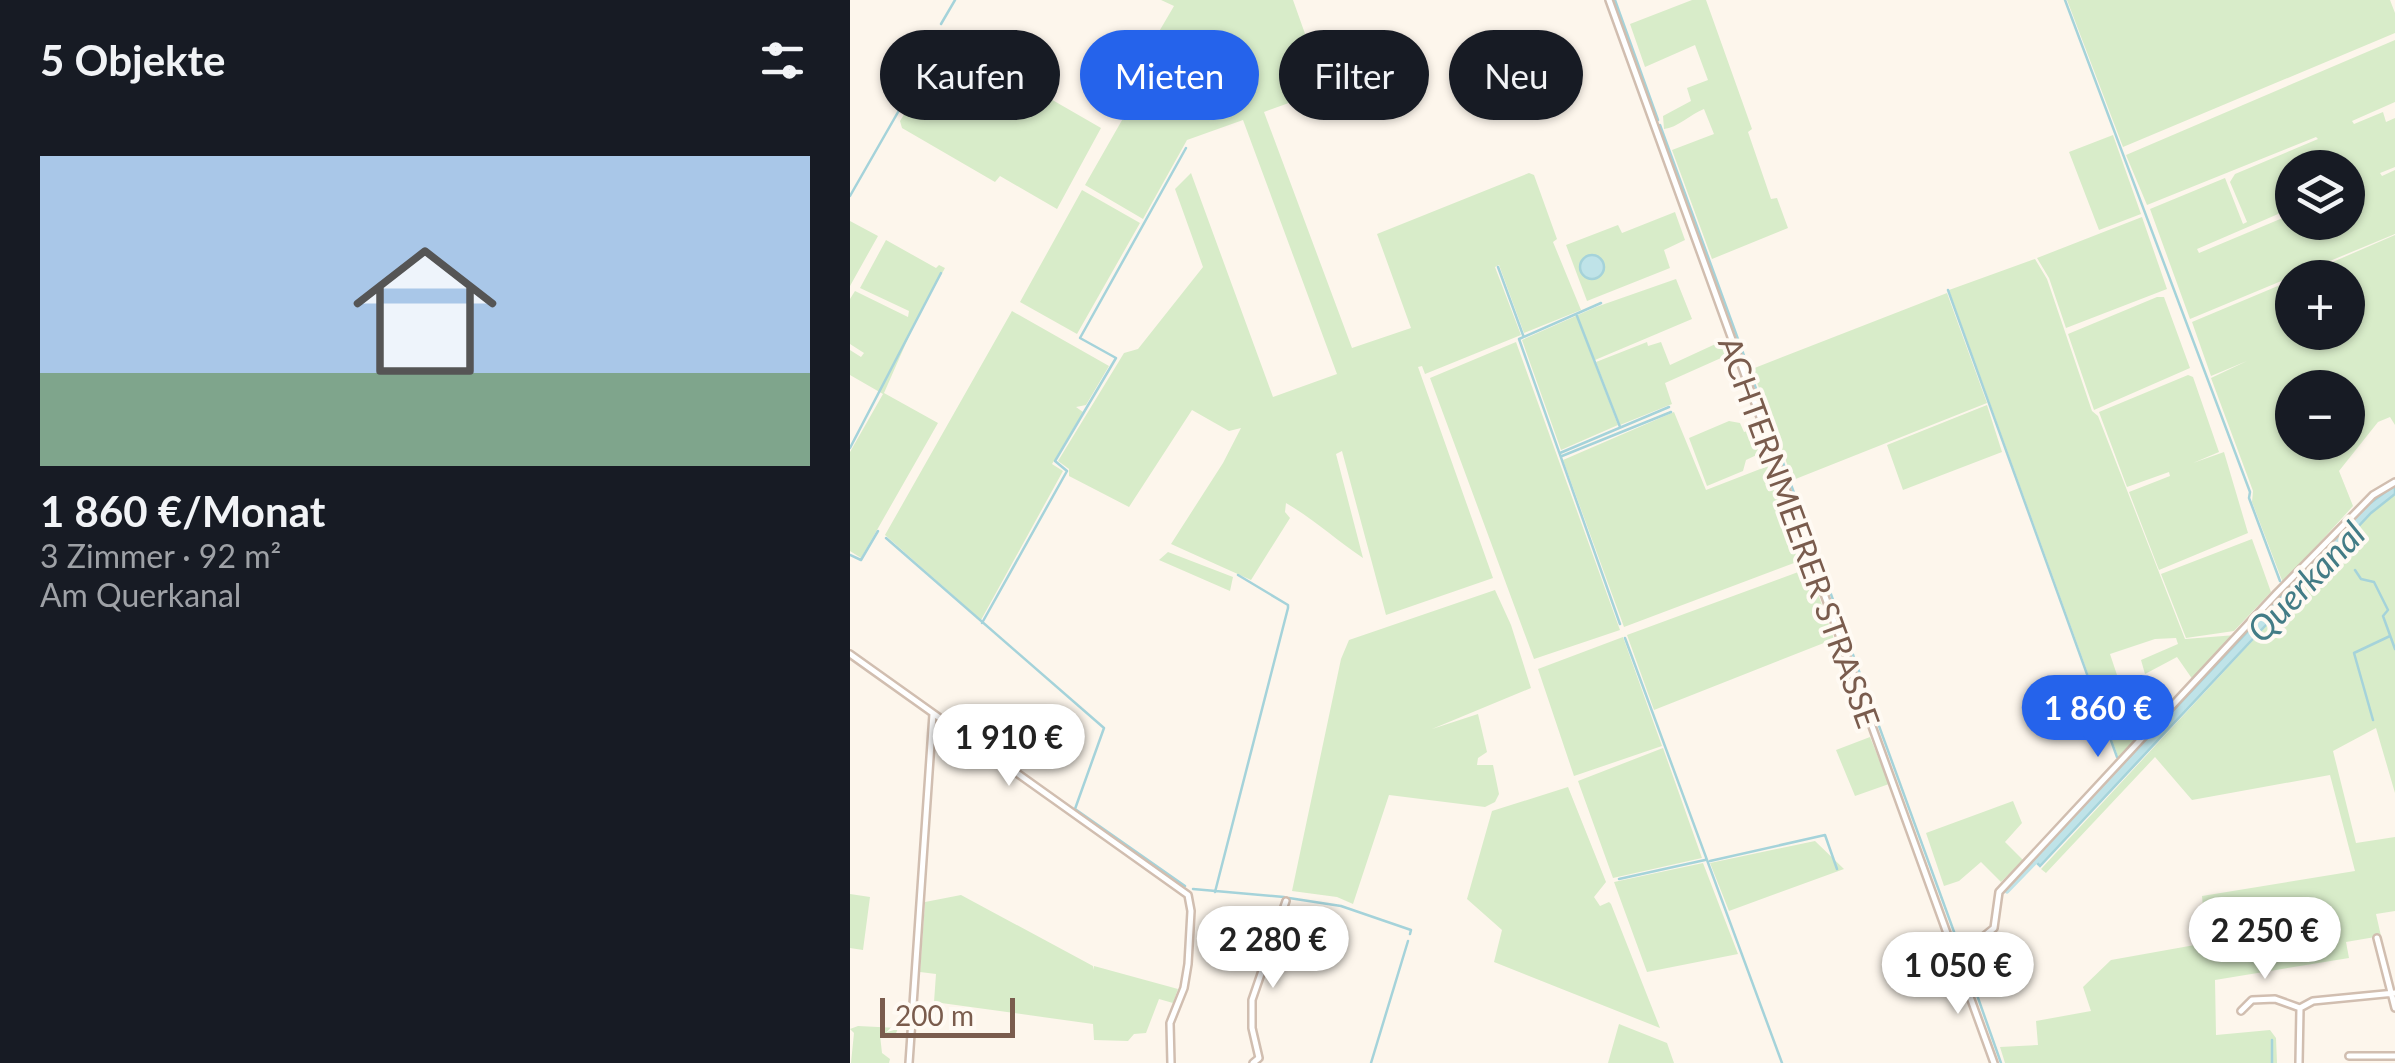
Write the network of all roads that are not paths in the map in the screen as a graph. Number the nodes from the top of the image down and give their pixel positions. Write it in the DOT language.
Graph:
graph roads {
  1 [pos="1609,0"];
  2 [pos="2395,482"];
  3 [pos="850,654"];
  4 [pos="934,714"];
  5 [pos="1286,901"];
  6 [pos="2377,938"];
  7 [pos="1956,959"];
  8 [pos="2393,993"];
  9 [pos="2300,1008"];
  10 [pos="2395,1008"];
  11 [pos="2241,1011"];
  12 [pos="2349,1056"];
  13 [pos="2395,1056"];
  14 [pos="1256,1061"];
  15 [pos="909,1063"];
  16 [pos="1171,1063"];
  17 [pos="1266,1063"];
  18 [pos="1994,1063"];
  19 [pos="2298,1063"];
  1 -- 7 [label="street, ACHTERNMEERER STRASSE"];
  2 -- 7 [label="street"];
  3 -- 4 [label="street"];
  4 -- 15 [label="street"];
  4 -- 16 [label="street"];
  5 -- 14 [label="street"];
  6 -- 8 [label="street"];
  7 -- 18 [label="street, ACHTERNMEERER STRASSE"];
  8 -- 9 [label="street"];
  8 -- 10 [label="street"];
  9 -- 11 [label="street"];
  9 -- 19 [label="street"];
  12 -- 13 [label="street"];
  14 -- 17 [label="street"];
}
